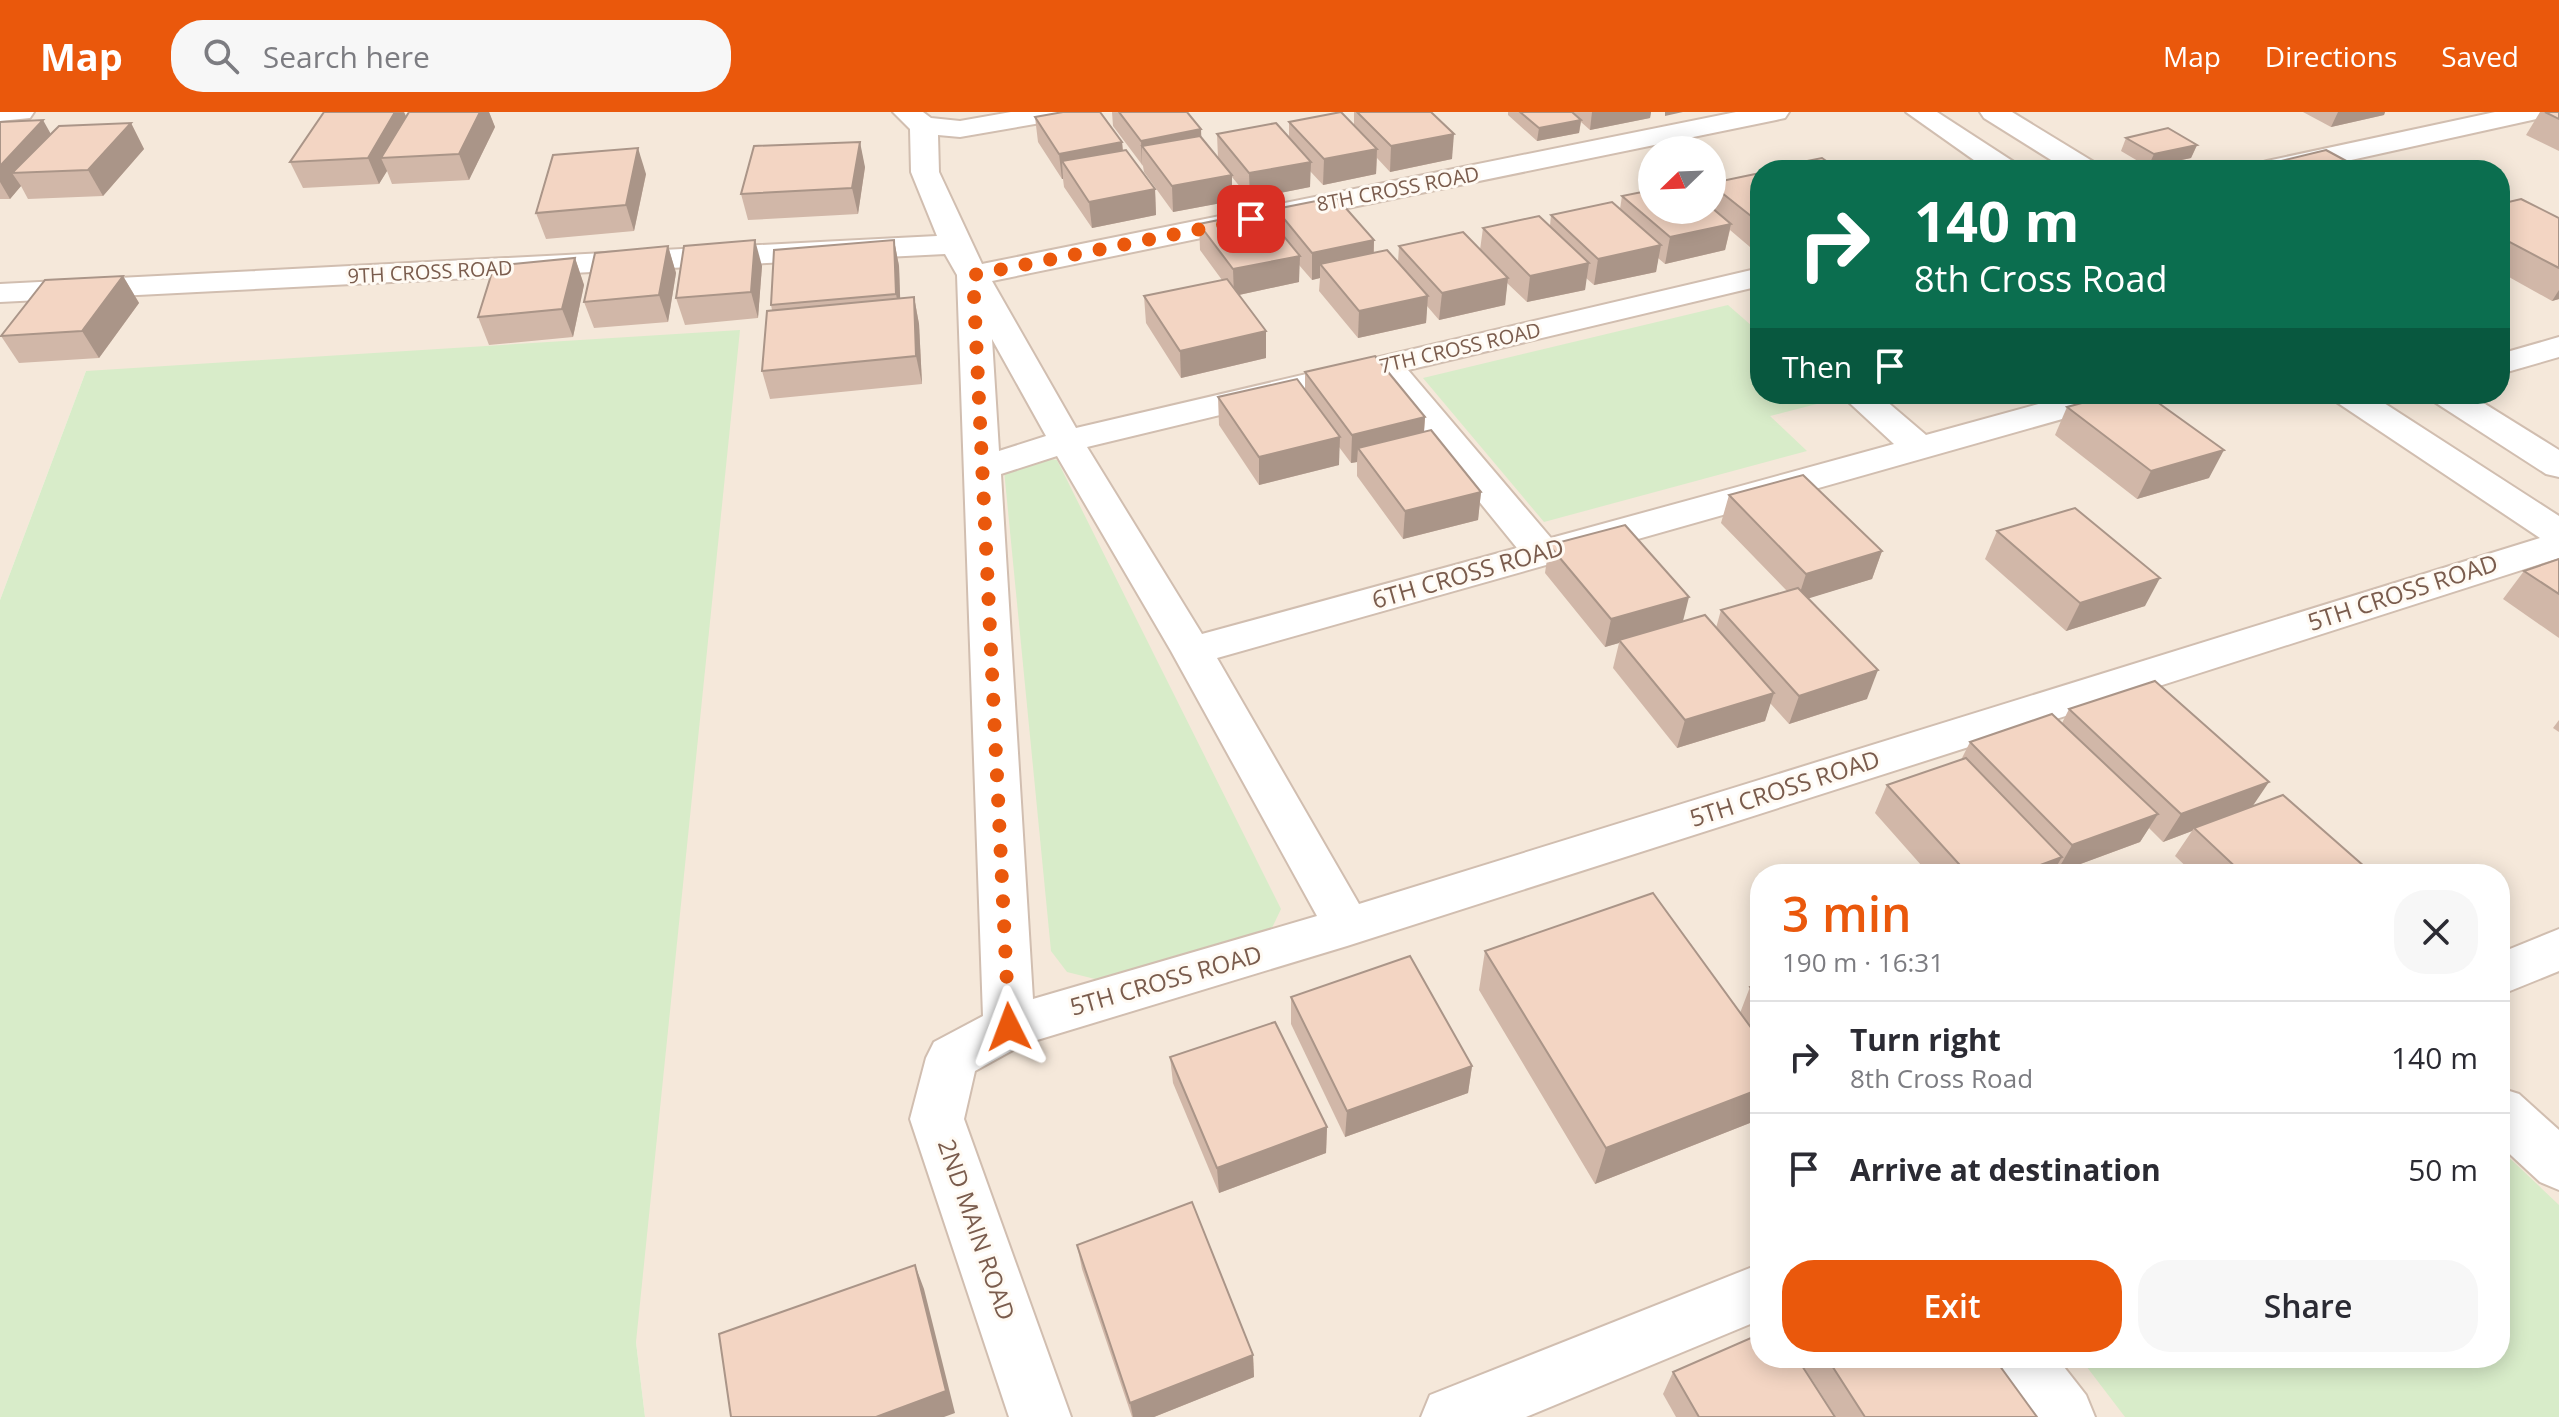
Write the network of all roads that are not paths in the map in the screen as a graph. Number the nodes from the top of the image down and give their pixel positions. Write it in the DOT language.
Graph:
graph roads {
  1 [pos="21,112"];
  2 [pos="1058,112"];
  3 [pos="1776,112"];
  4 [pos="1919,112"];
  5 [pos="1993,112"];
  6 [pos="2532,112"];
  7 [pos="0,113"];
  8 [pos="915,119"];
  9 [pos="1992,160"];
  10 [pos="2071,160"];
  11 [pos="2313,160"];
  12 [pos="964,260"];
  13 [pos="1744,281"];
  14 [pos="0,293"];
  15 [pos="2559,347"];
  16 [pos="2510,361"];
  17 [pos="1386,366"];
  18 [pos="1869,404"];
  19 [pos="2078,404"];
  20 [pos="2362,404"];
  21 [pos="2461,404"];
  22 [pos="1066,441"];
  23 [pos="1920,448"];
  24 [pos="2559,466"];
  25 [pos="982,468"];
  26 [pos="2559,533"];
  27 [pos="2559,545"];
  28 [pos="1542,553"];
  29 [pos="1192,651"];
  30 [pos="1347,927"];
  31 [pos="2559,949"];
  32 [pos="2510,971"];
  33 [pos="1009,1027"];
  34 [pos="2510,1120"];
  35 [pos="2559,1165"];
  36 [pos="1750,1296"];
  37 [pos="2027,1368"];
  38 [pos="1040,1417"];
  39 [pos="1452,1417"];
  40 [pos="2064,1417"];
  1 -- 7 [label="street"];
  2 -- 8 [label="street"];
  3 -- 12 [label="street, 8TH CROSS ROAD"];
  4 -- 9 [label="street"];
  5 -- 10 [label="street"];
  6 -- 11 [label="street"];
  8 -- 12 [label="street"];
  12 -- 14 [label="street, 9TH CROSS ROAD"];
  12 -- 22 [label="street"];
  12 -- 25 [label="street"];
  13 -- 17 [label="street, 7TH CROSS ROAD"];
  15 -- 16 [label="street"];
  17 -- 22 [label="street, 7TH CROSS ROAD"];
  17 -- 28 [label="street"];
  18 -- 23 [label="street"];
  19 -- 23 [label="street, 6TH CROSS ROAD"];
  20 -- 26 [label="street"];
  21 -- 24 [label="street"];
  22 -- 25 [label="street, 7TH CROSS ROAD"];
  22 -- 29 [label="street"];
  23 -- 28 [label="street, 6TH CROSS ROAD"];
  25 -- 33 [label="street"];
  27 -- 30 [label="street, 5TH CROSS ROAD"];
  28 -- 29 [label="street, 6TH CROSS ROAD"];
  29 -- 30 [label="street"];
  30 -- 33 [label="street, 5TH CROSS ROAD"];
  31 -- 32 [label="street"];
  33 -- 38 [label="street, 2ND MAIN ROAD"];
  34 -- 35 [label="street"];
  36 -- 39 [label="street"];
  37 -- 40 [label="street"];
}
